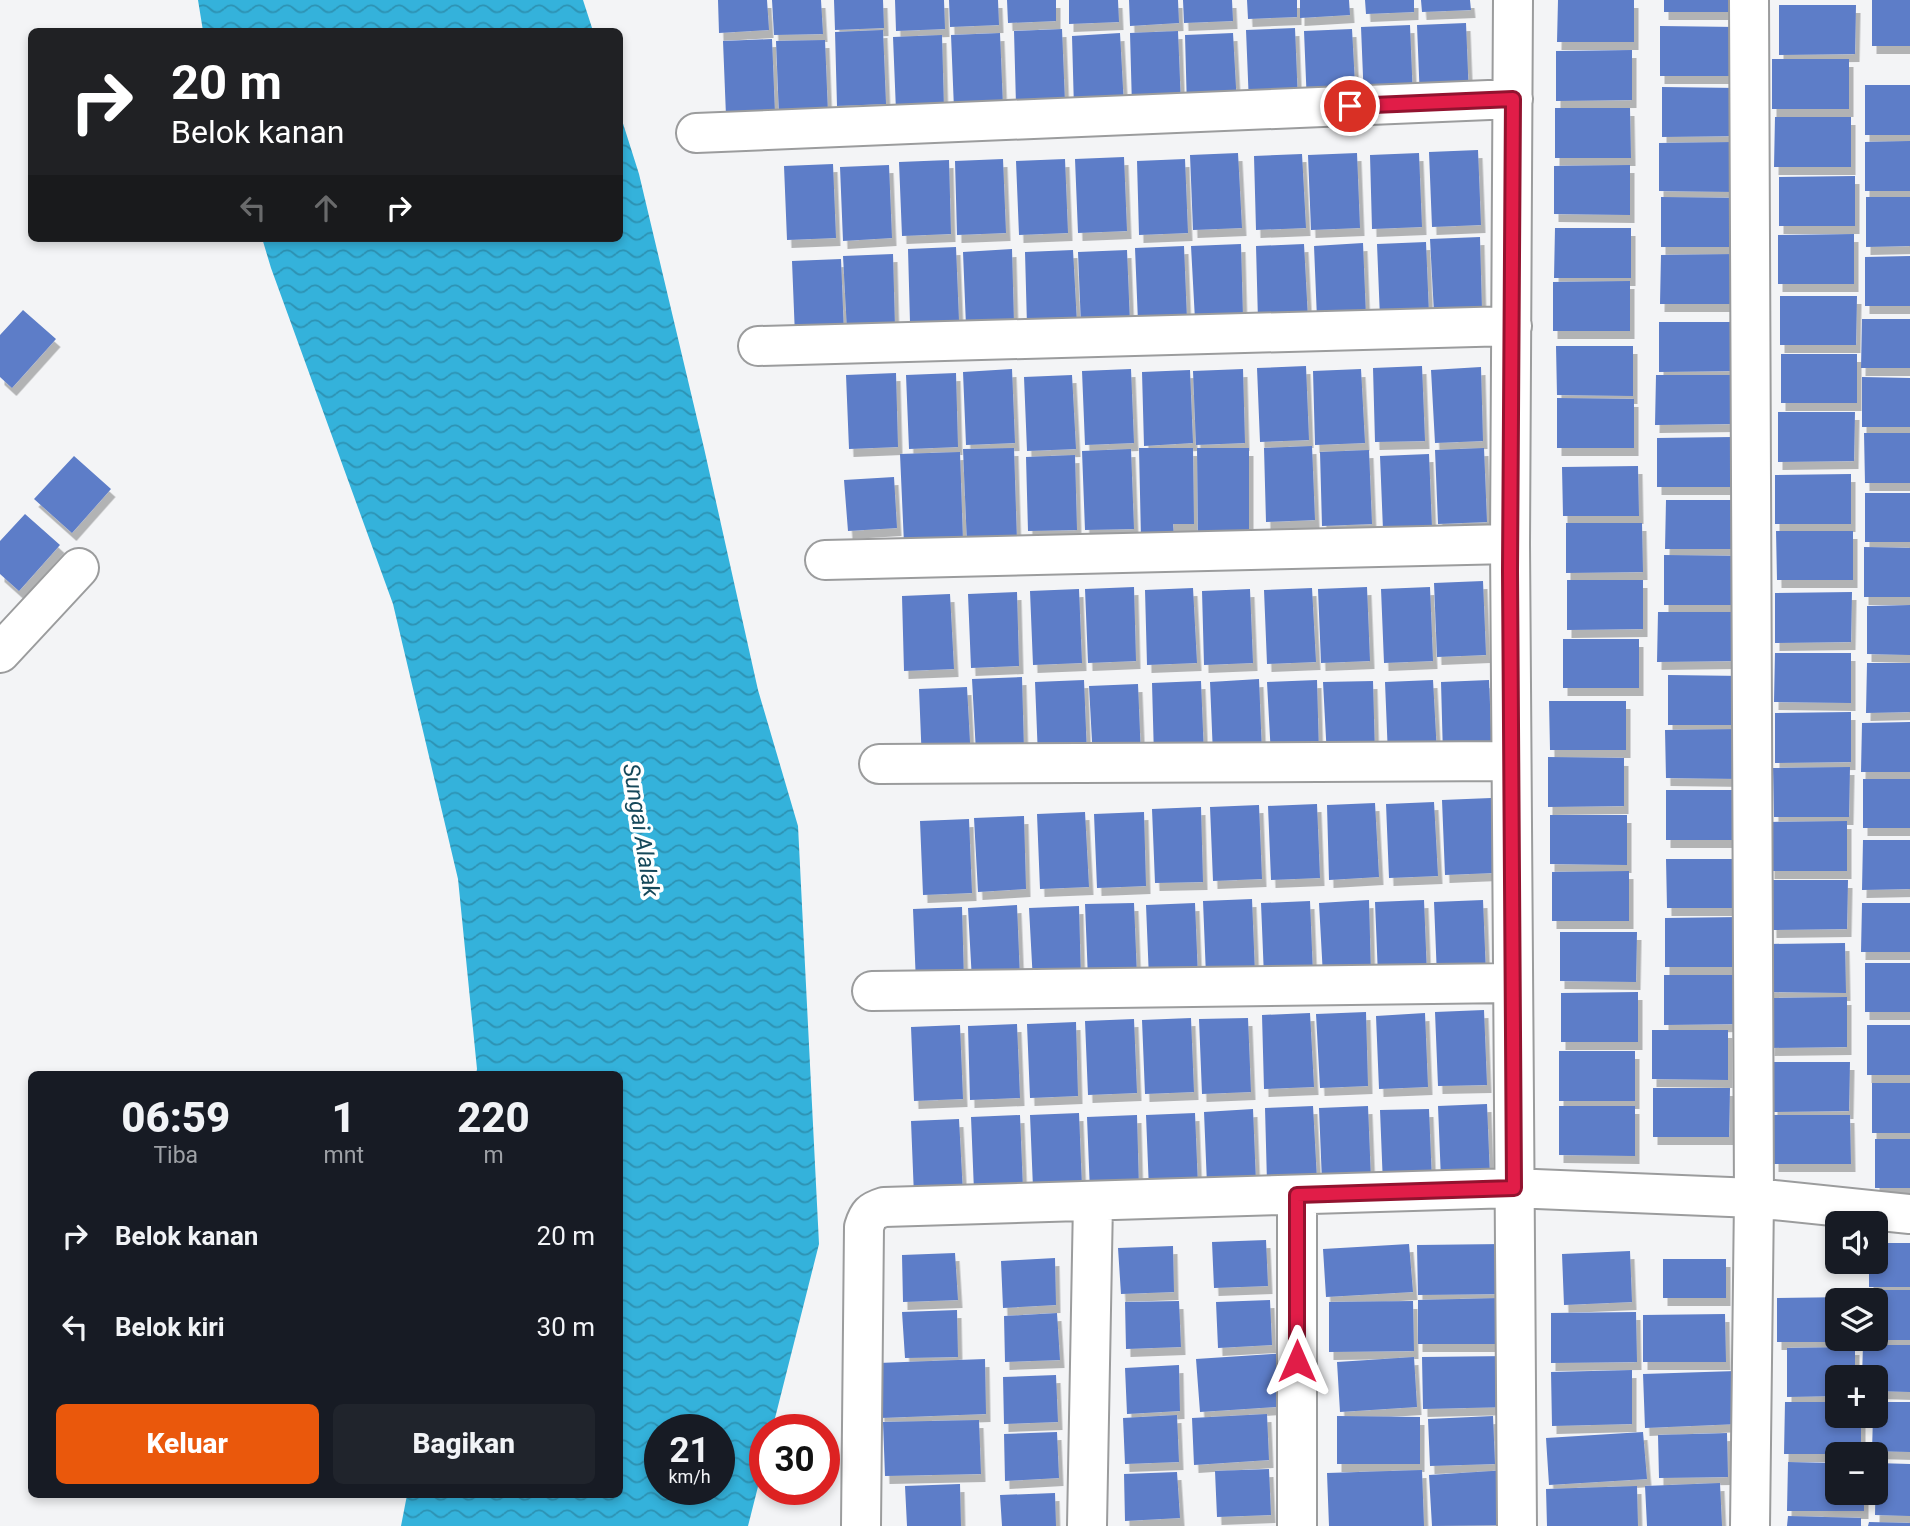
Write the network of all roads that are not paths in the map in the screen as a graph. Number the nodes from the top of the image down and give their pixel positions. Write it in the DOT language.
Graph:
graph roads {
  1 [pos="1513,0"];
  2 [pos="1749,0"];
  3 [pos="1513,99"];
  4 [pos="696,133"];
  5 [pos="1512,326"];
  6 [pos="758,346"];
  7 [pos="1510,544"];
  8 [pos="825,560"];
  9 [pos="79,568"];
  10 [pos="0,653"];
  11 [pos="1511,761"];
  12 [pos="879,764"];
  13 [pos="1513,983"];
  14 [pos="872,991"];
  15 [pos="1514,1188"];
  16 [pos="1297,1195"];
  17 [pos="1754,1198"];
  18 [pos="1093,1202"];
  19 [pos="1910,1214"];
  20 [pos="862,1526"];
  21 [pos="1087,1526"];
  22 [pos="1297,1526"];
  23 [pos="1517,1526"];
  24 [pos="1749,1526"];
  1 -- 3 [label="street"];
  2 -- 17 [label="street"];
  3 -- 4 [label="street"];
  3 -- 5 [label="street"];
  5 -- 6 [label="street"];
  5 -- 7 [label="street"];
  7 -- 8 [label="street"];
  7 -- 11 [label="street"];
  9 -- 10 [label="street"];
  11 -- 12 [label="street"];
  11 -- 13 [label="street"];
  13 -- 14 [label="street"];
  13 -- 15 [label="street"];
  15 -- 16 [label="street"];
  15 -- 17 [label="street"];
  15 -- 23 [label="street"];
  16 -- 18 [label="street"];
  16 -- 22 [label="street"];
  17 -- 19 [label="street"];
  17 -- 24 [label="street"];
  18 -- 20 [label="street"];
  18 -- 21 [label="street"];
}
